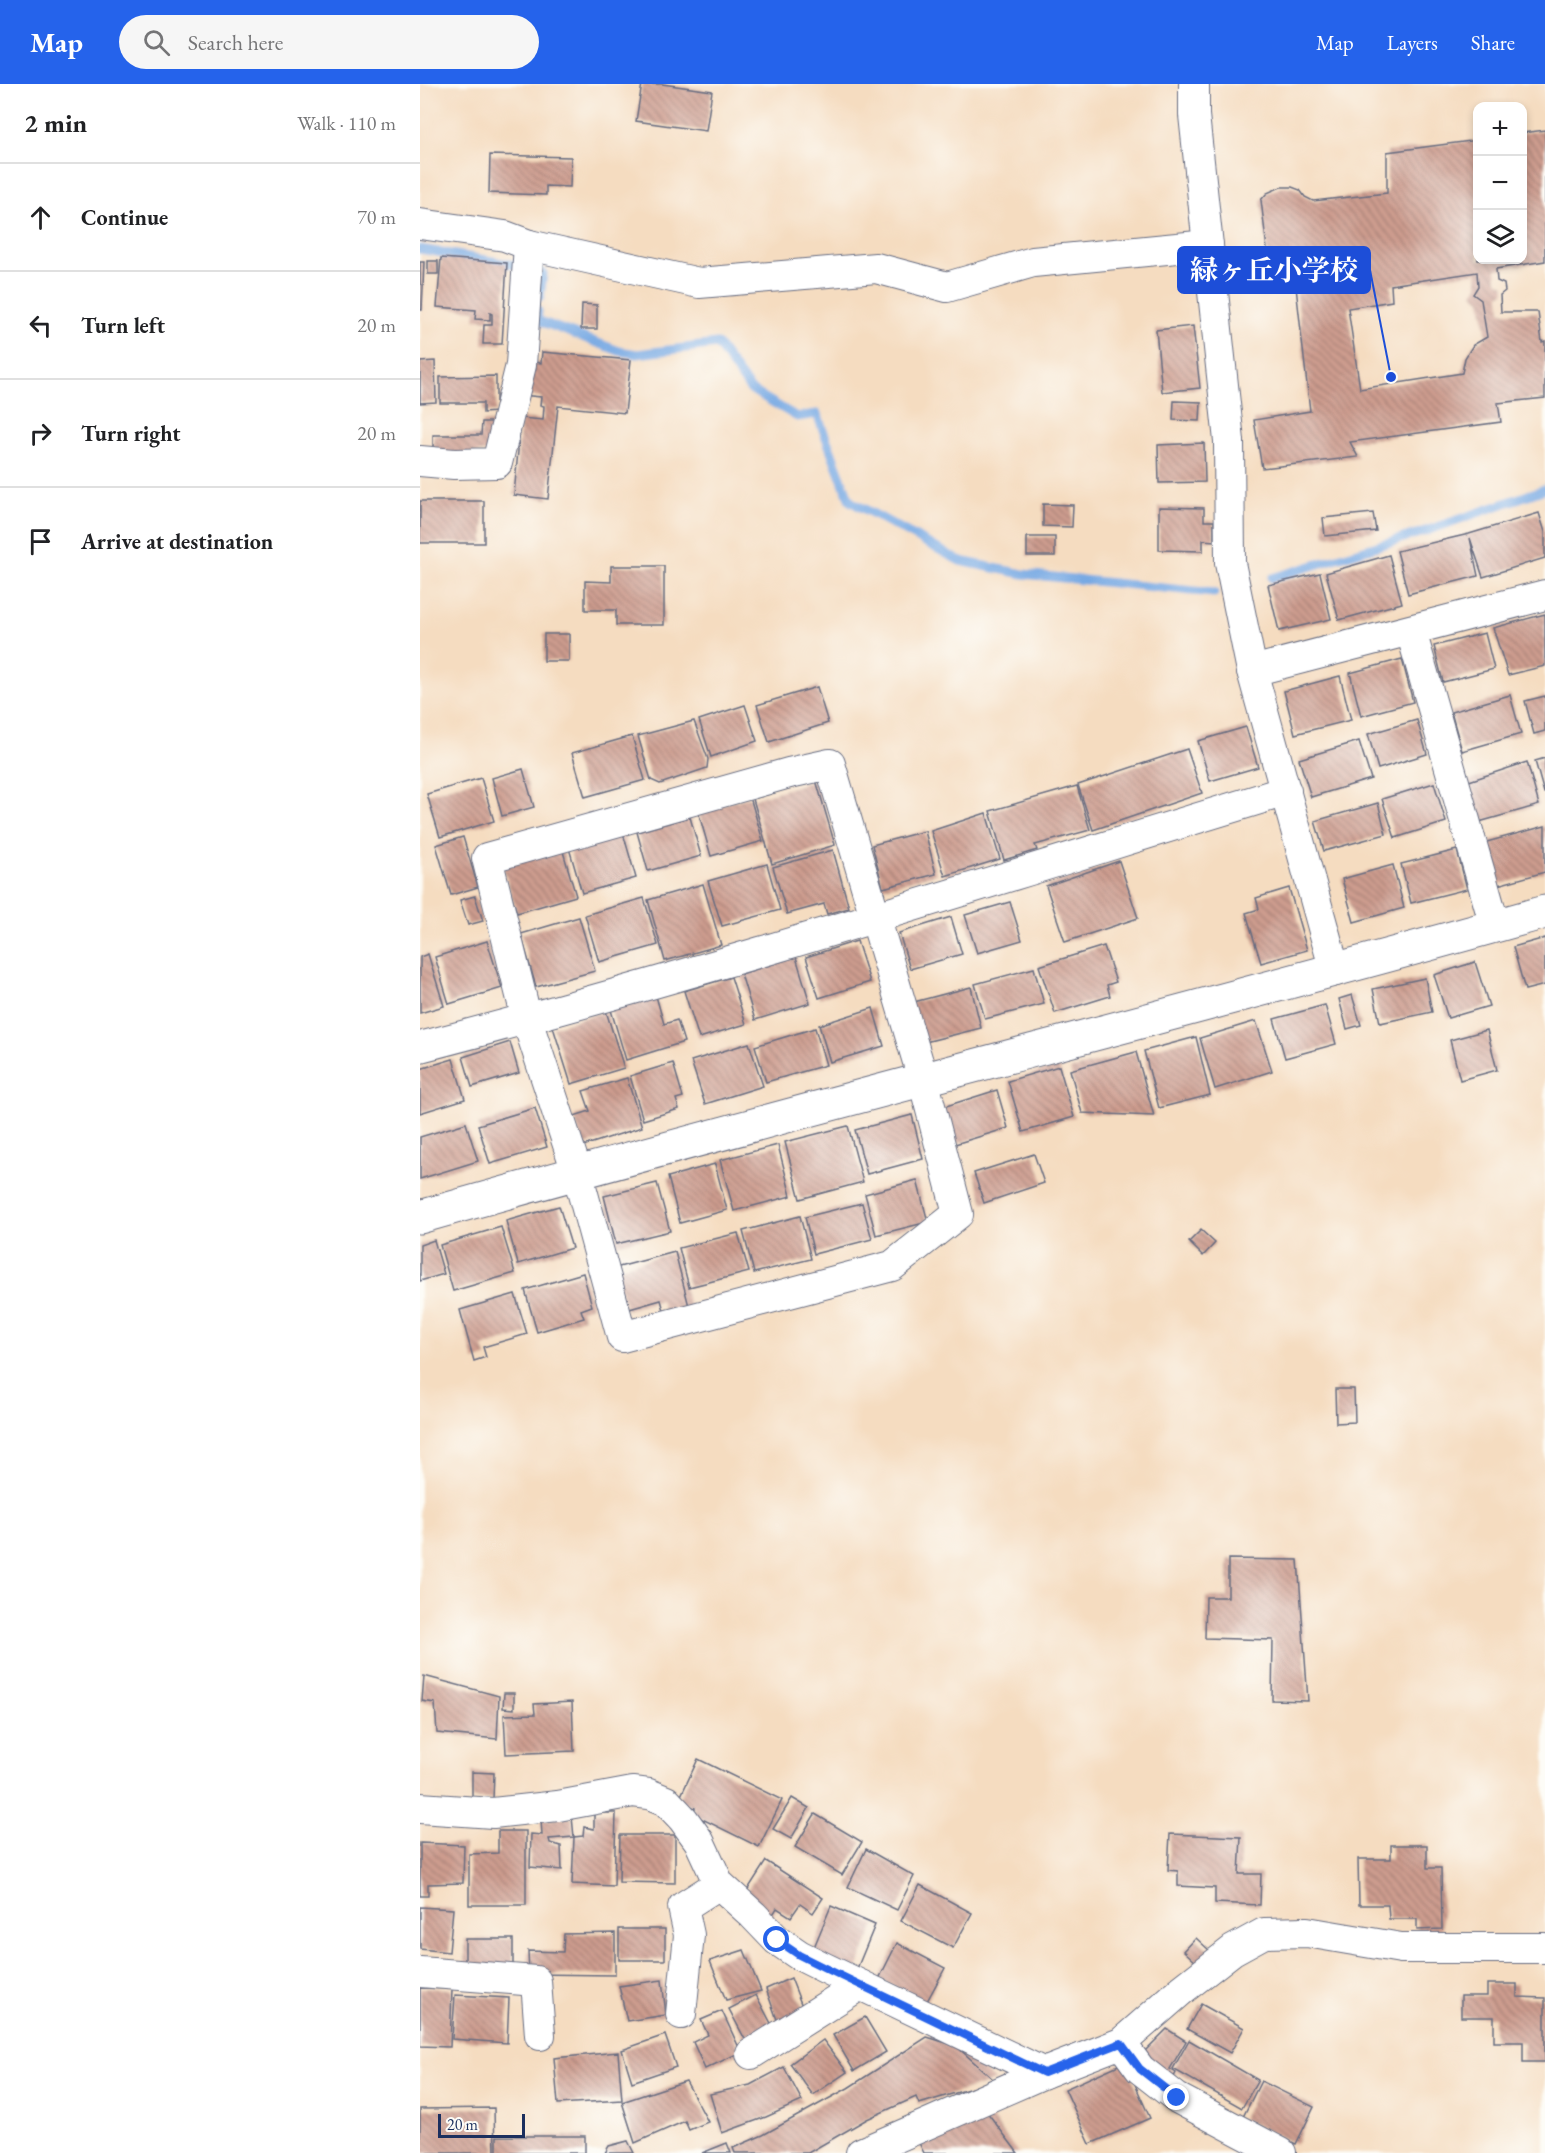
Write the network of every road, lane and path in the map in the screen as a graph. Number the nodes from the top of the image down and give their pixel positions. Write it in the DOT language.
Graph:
graph roads {
  1 [pos="1194,84"];
  2 [pos="420,224"];
  3 [pos="529,245"];
  4 [pos="1208,245"];
  5 [pos="420,461"];
  6 [pos="1545,595"];
  7 [pos="1411,631"];
  8 [pos="1252,671"];
  9 [pos="1286,790"];
  10 [pos="1545,912"];
  11 [pos="875,918"];
  12 [pos="1495,926"];
  13 [pos="1335,971"];
  14 [pos="527,1020"];
  15 [pos="420,1047"];
  16 [pos="923,1079"];
  17 [pos="577,1172"];
  18 [pos="420,1217"];
  19 [pos="420,1808"];
  20 [pos="719,1884"];
  21 [pos="1545,1948"];
  22 [pos="420,1972"];
  23 [pos="860,1985"];
  24 [pos="681,2014"];
  25 [pos="540,2035"];
  26 [pos="1121,2043"];
  27 [pos="751,2054"];
  28 [pos="1044,2073"];
  29 [pos="861,2153"];
  30 [pos="1281,2153"];
  1 -- 4 [label="street"];
  2 -- 3 [label="street"];
  3 -- 4 [label="street"];
  3 -- 5 [label="street"];
  4 -- 8 [label="street"];
  6 -- 7 [label="street"];
  7 -- 8 [label="street"];
  7 -- 12 [label="street"];
  8 -- 9 [label="street"];
  9 -- 11 [label="street"];
  9 -- 13 [label="street"];
  10 -- 12 [label="street"];
  11 -- 14 [label="street"];
  11 -- 14 [label="street"];
  11 -- 16 [label="street"];
  12 -- 13 [label="street"];
  13 -- 16 [label="street"];
  14 -- 15 [label="street"];
  14 -- 17 [label="street"];
  16 -- 17 [label="street"];
  16 -- 17 [label="street"];
  17 -- 18 [label="street"];
  19 -- 20 [label="street"];
  20 -- 23 [label="street"];
  20 -- 24 [label="street"];
  21 -- 26 [label="street"];
  22 -- 25 [label="street"];
  23 -- 27 [label="street"];
  23 -- 28 [label="street"];
  26 -- 28 [label="street"];
  26 -- 30 [label="street"];
  28 -- 29 [label="street"];
}
